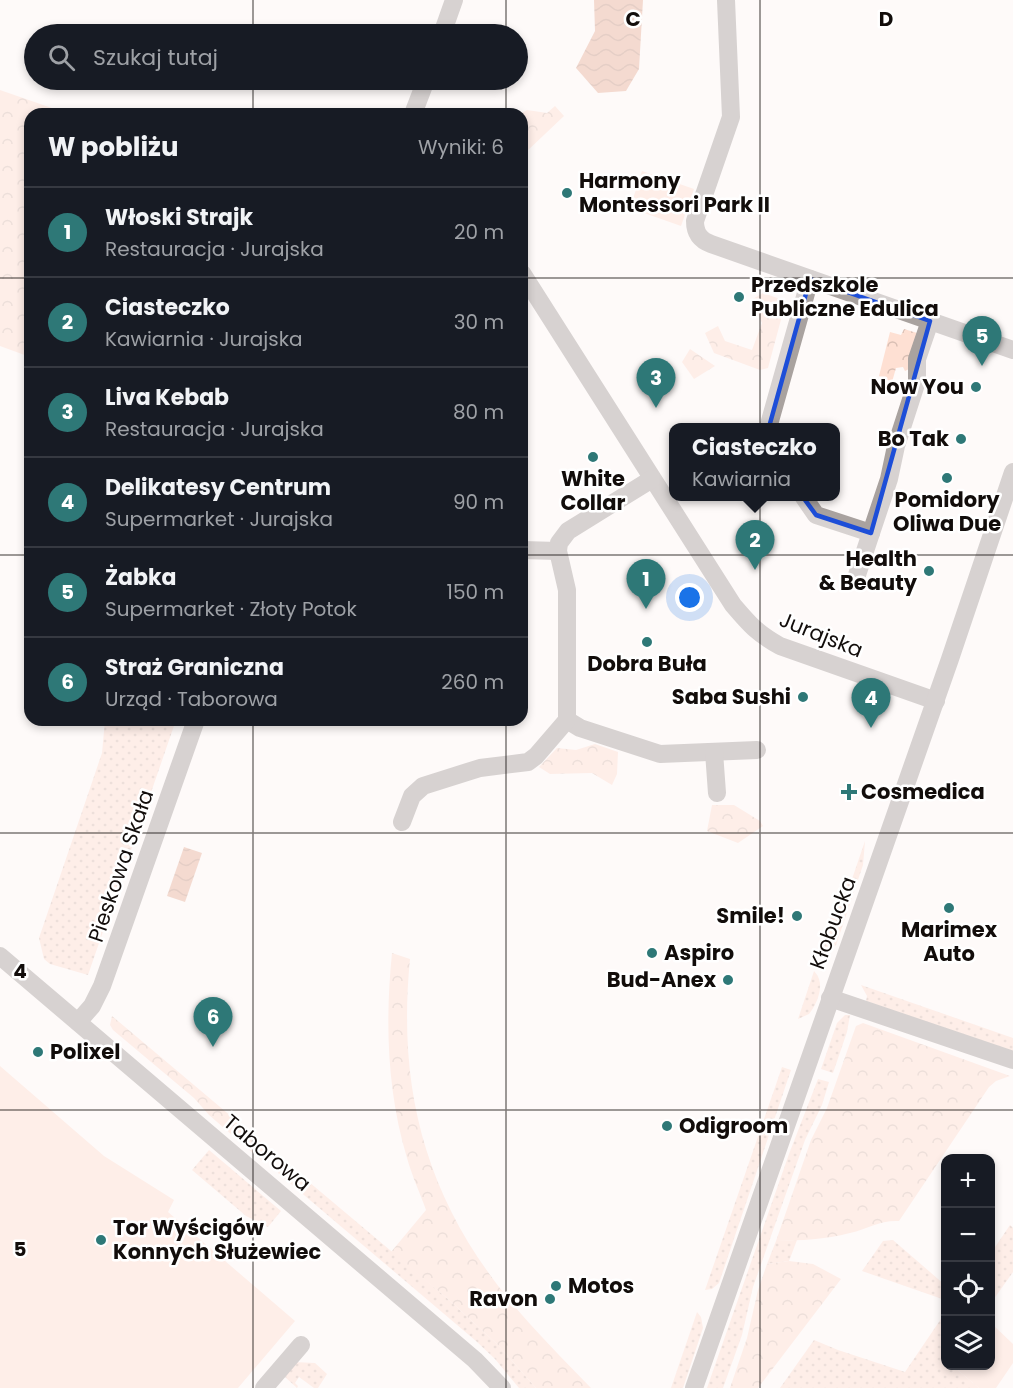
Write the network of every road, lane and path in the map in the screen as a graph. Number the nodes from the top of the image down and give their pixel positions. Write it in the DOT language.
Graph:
graph roads {
  1 [pos="454,0"];
  2 [pos="726,0"];
  3 [pos="445,24"];
  4 [pos="422,90"];
  5 [pos="415,108"];
  6 [pos="810,279"];
  7 [pos="528,282"];
  8 [pos="930,321"];
  9 [pos="1013,350"];
  10 [pos="769,423"];
  11 [pos="1013,472"];
  12 [pos="663,486"];
  13 [pos="672,501"];
  14 [pos="806,501"];
  15 [pos="872,533"];
  16 [pos="528,550"];
  17 [pos="558,551"];
  18 [pos="855,581"];
  19 [pos="936,701"];
  20 [pos="567,720"];
  21 [pos="194,726"];
  22 [pos="757,750"];
  23 [pos="714,752"];
  24 [pos="717,793"];
  25 [pos="402,822"];
  26 [pos="0,956"];
  27 [pos="830,998"];
  28 [pos="78,1022"];
  29 [pos="1013,1060"];
  30 [pos="301,1345"];
  31 [pos="264,1388"];
  32 [pos="502,1388"];
  33 [pos="694,1388"];
  1 -- 3 [label="street"];
  2 -- 6 [label="street"];
  4 -- 5 [label="street"];
  6 -- 8 [label="street"];
  6 -- 10 [label="street"];
  7 -- 12 [label="street, Jurajska"];
  8 -- 9 [label="street"];
  8 -- 15 [label="street"];
  11 -- 19 [label="street, Kłobucka"];
  12 -- 17 [label="street"];
  13 -- 19 [label="street, Jurajska"];
  14 -- 15 [label="street"];
  15 -- 18 [label="street"];
  16 -- 17 [label="street"];
  17 -- 20 [label="street"];
  19 -- 27 [label="street, Kłobucka"];
  20 -- 23 [label="street"];
  20 -- 25 [label="street"];
  21 -- 28 [label="street, Pieskowa Skała"];
  22 -- 23 [label="street"];
  23 -- 24 [label="street"];
  26 -- 28 [label="street, Taborowa"];
  27 -- 29 [label="street"];
  27 -- 33 [label="street, Kłobucka"];
  28 -- 32 [label="street, Taborowa"];
  30 -- 31 [label="street"];
}
